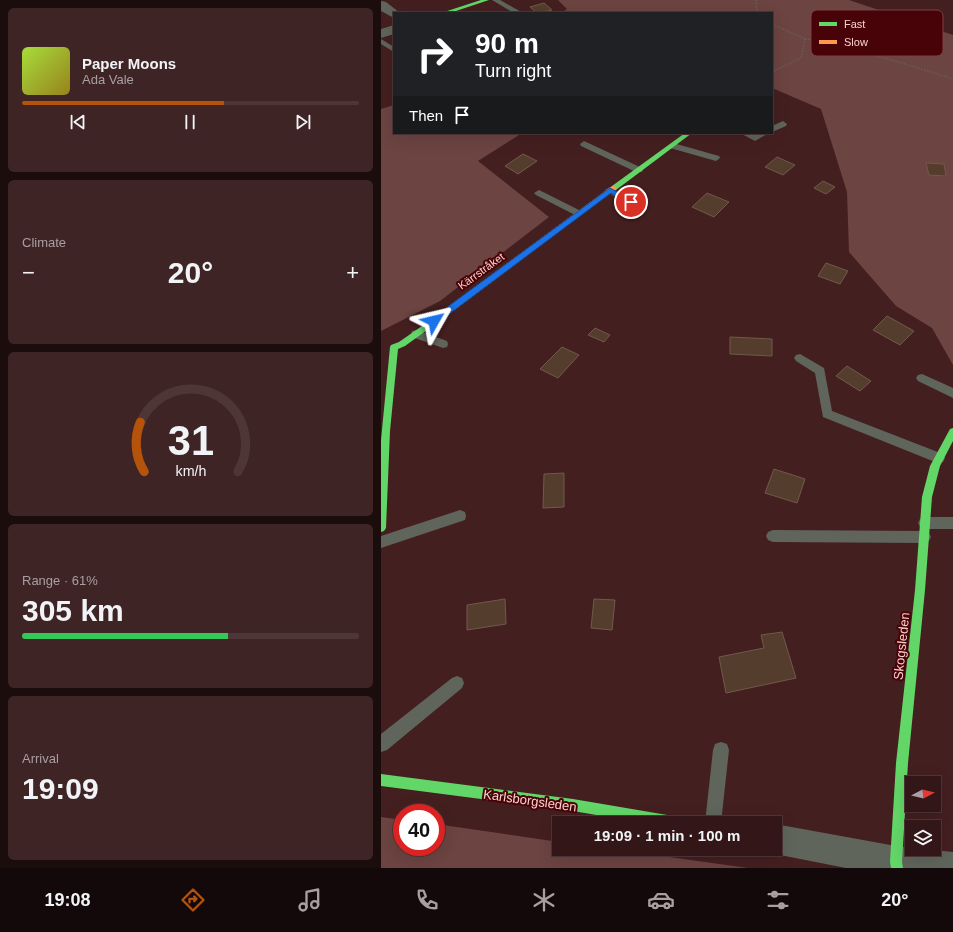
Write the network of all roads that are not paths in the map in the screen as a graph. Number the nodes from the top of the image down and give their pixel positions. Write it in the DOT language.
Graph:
graph roads {
  1 [pos="486,0"];
  2 [pos="495,0"];
  3 [pos="381,5"];
  4 [pos="447,12"];
  5 [pos="517,12"];
  6 [pos="393,13"];
  7 [pos="393,29"];
  8 [pos="381,34"];
  9 [pos="381,41"];
  10 [pos="393,49"];
  11 [pos="783,124"];
  12 [pos="773,129"];
  13 [pos="688,134"];
  14 [pos="746,134"];
  15 [pos="763,134"];
  16 [pos="584,144"];
  17 [pos="673,146"];
  18 [pos="716,158"];
  19 [pos="639,170"];
  20 [pos="610,190"];
  21 [pos="539,193"];
  22 [pos="641,208"];
  23 [pos="578,213"];
  24 [pos="416,334"];
  25 [pos="443,344"];
  26 [pos="394,346"];
  27 [pos="381,351"];
  28 [pos="800,358"];
  29 [pos="922,378"];
  30 [pos="953,393"];
  31 [pos="953,432"];
  32 [pos="939,458"];
  33 [pos="461,516"];
  34 [pos="925,523"];
  35 [pos="953,523"];
  36 [pos="381,528"];
  37 [pos="773,536"];
  38 [pos="924,537"];
  39 [pos="381,542"];
  40 [pos="457,683"];
  41 [pos="381,744"];
  42 [pos="721,750"];
  43 [pos="381,780"];
  44 [pos="638,816"];
  45 [pos="714,816"];
  46 [pos="782,840"];
  47 [pos="897,865"];
  48 [pos="953,868"];
  1 -- 4 [label="street"];
  2 -- 5 [label="lane"];
  3 -- 6 [label="street"];
  7 -- 8 [label="street"];
  9 -- 10 [label="lane"];
  11 -- 12 [label="lane"];
  13 -- 17 [label="street, Kärrstråket"];
  14 -- 15 [label="lane"];
  16 -- 19 [label="lane"];
  17 -- 18 [label="lane"];
  17 -- 19 [label="street, Kärrstråket"];
  19 -- 20 [label="street, Kärrstråket"];
  20 -- 22 [label="lane"];
  20 -- 23 [label="street, Kärrstråket"];
  21 -- 23 [label="lane"];
  23 -- 24 [label="street, Kärrstråket"];
  24 -- 25 [label="lane"];
  24 -- 26 [label="street, Kärrstråket"];
  26 -- 27 [label="lane"];
  26 -- 36 [label="street"];
  28 -- 32 [label="lane"];
  29 -- 30 [label="lane"];
  31 -- 32 [label="street, Skogsleden"];
  32 -- 34 [label="street, Skogsleden"];
  33 -- 39 [label="lane"];
  34 -- 35 [label="lane"];
  34 -- 38 [label="street, Skogsleden"];
  37 -- 38 [label="lane"];
  38 -- 47 [label="street, Skogsleden"];
  40 -- 41 [label="lane"];
  42 -- 45 [label="lane"];
  43 -- 44 [label="street, Karlsborgsleden"];
  46 -- 47 [label="street"];
  47 -- 48 [label="street"];
}
